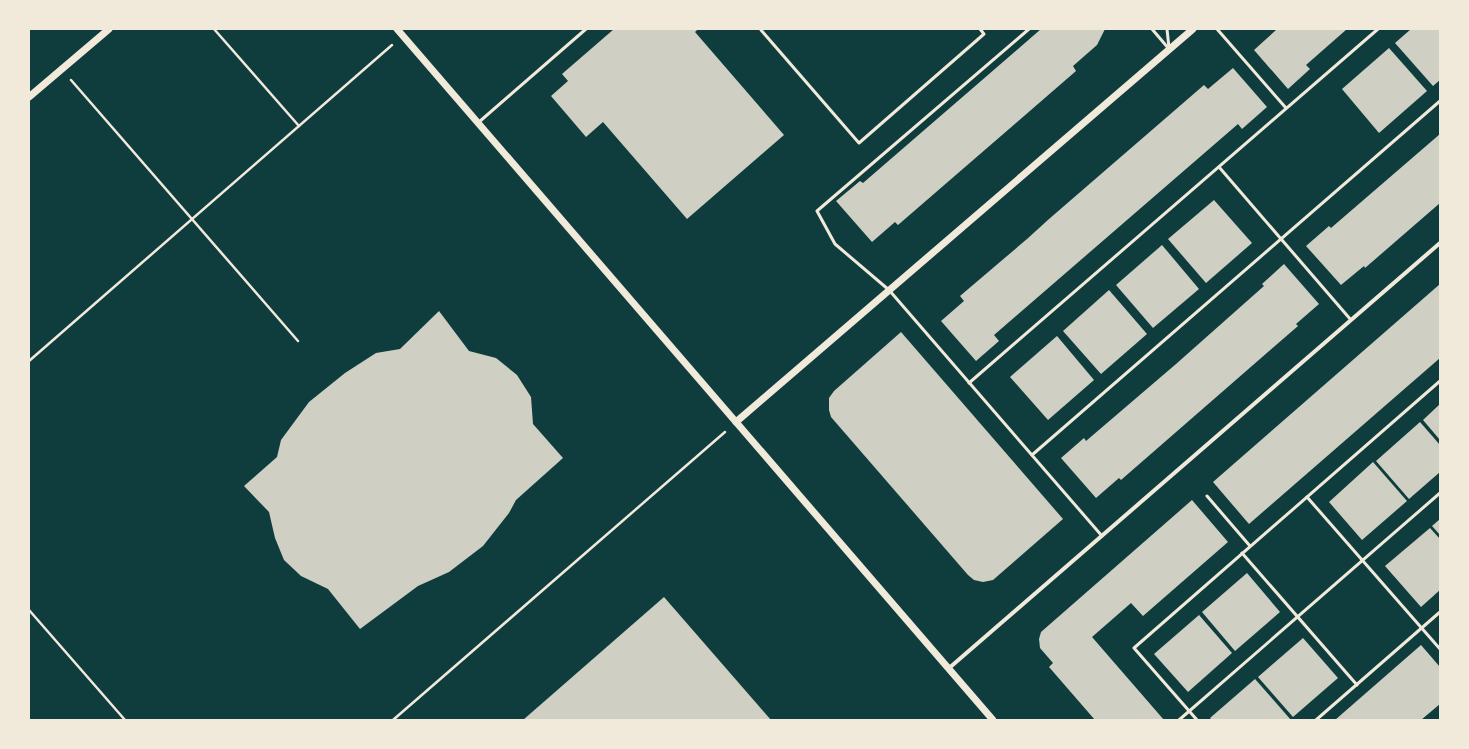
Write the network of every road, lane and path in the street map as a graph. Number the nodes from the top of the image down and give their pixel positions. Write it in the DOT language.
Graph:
graph roads {
  1 [pos="109,29"];
  2 [pos="214,29"];
  3 [pos="397,29"];
  4 [pos="586,29"];
  5 [pos="762,29"];
  6 [pos="980,29"];
  7 [pos="1029,29"];
  8 [pos="1152,29"];
  9 [pos="1167,29"];
  10 [pos="1194,29"];
  11 [pos="1218,29"];
  12 [pos="1378,29"];
  13 [pos="403,36"];
  14 [pos="1169,50"];
  15 [pos="61,70"];
  16 [pos="29,97"];
  17 [pos="1440,101"];
  18 [pos="1286,108"];
  19 [pos="478,123"];
  20 [pos="299,126"];
  21 [pos="1219,167"];
  22 [pos="192,220"];
  23 [pos="1281,239"];
  24 [pos="1440,243"];
  25 [pos="889,290"];
  26 [pos="1351,320"];
  27 [pos="298,341"];
  28 [pos="29,361"];
  29 [pos="1440,381"];
  30 [pos="970,383"];
  31 [pos="736,422"];
  32 [pos="1032,455"];
  33 [pos="1440,493"];
  34 [pos="1207,496"];
  35 [pos="1307,497"];
  36 [pos="1102,536"];
  37 [pos="1250,546"];
  38 [pos="1242,553"];
  39 [pos="1362,561"];
  40 [pos="29,610"];
  41 [pos="1440,612"];
  42 [pos="1298,617"];
  43 [pos="1422,628"];
  44 [pos="1440,649"];
  45 [pos="948,669"];
  46 [pos="1357,685"];
  47 [pos="1189,711"];
  48 [pos="125,720"];
  49 [pos="394,720"];
  50 [pos="993,720"];
  51 [pos="1179,720"];
  52 [pos="1196,720"];
  53 [pos="1316,720"];
  1 -- 15 [label="street"];
  2 -- 20 [label="path"];
  3 -- 13 [label="street"];
  4 -- 19 [label="lane"];
  5 -- 6 [label="lane"];
  7 -- 25 [label="lane"];
  8 -- 14 [label="lane"];
  9 -- 14 [label="lane"];
  10 -- 14 [label="street"];
  11 -- 18 [label="lane"];
  12 -- 18 [label="lane"];
  13 -- 19 [label="street"];
  13 -- 20 [label="path"];
  14 -- 25 [label="street"];
  15 -- 16 [label="street"];
  15 -- 22 [label="path"];
  17 -- 23 [label="lane"];
  18 -- 21 [label="lane"];
  19 -- 31 [label="street"];
  20 -- 22 [label="path"];
  21 -- 23 [label="lane"];
  21 -- 30 [label="lane"];
  22 -- 27 [label="path"];
  22 -- 28 [label="path"];
  23 -- 26 [label="lane"];
  23 -- 32 [label="lane"];
  24 -- 26 [label="street"];
  25 -- 30 [label="lane"];
  25 -- 31 [label="street"];
  26 -- 36 [label="street"];
  29 -- 35 [label="lane"];
  30 -- 32 [label="lane"];
  31 -- 45 [label="street"];
  31 -- 49 [label="path"];
  32 -- 36 [label="lane"];
  33 -- 39 [label="lane"];
  34 -- 37 [label="lane"];
  35 -- 37 [label="lane"];
  35 -- 39 [label="lane"];
  36 -- 45 [label="street"];
  37 -- 38 [label="lane"];
  38 -- 42 [label="lane"];
  38 -- 47 [label="lane"];
  39 -- 42 [label="lane"];
  39 -- 43 [label="lane"];
  40 -- 48 [label="path"];
  41 -- 43 [label="lane"];
  42 -- 46 [label="lane"];
  42 -- 47 [label="lane"];
  43 -- 44 [label="lane"];
  43 -- 46 [label="lane"];
  45 -- 50 [label="street"];
  46 -- 53 [label="lane"];
  47 -- 51 [label="lane"];
  47 -- 52 [label="lane"];
}
